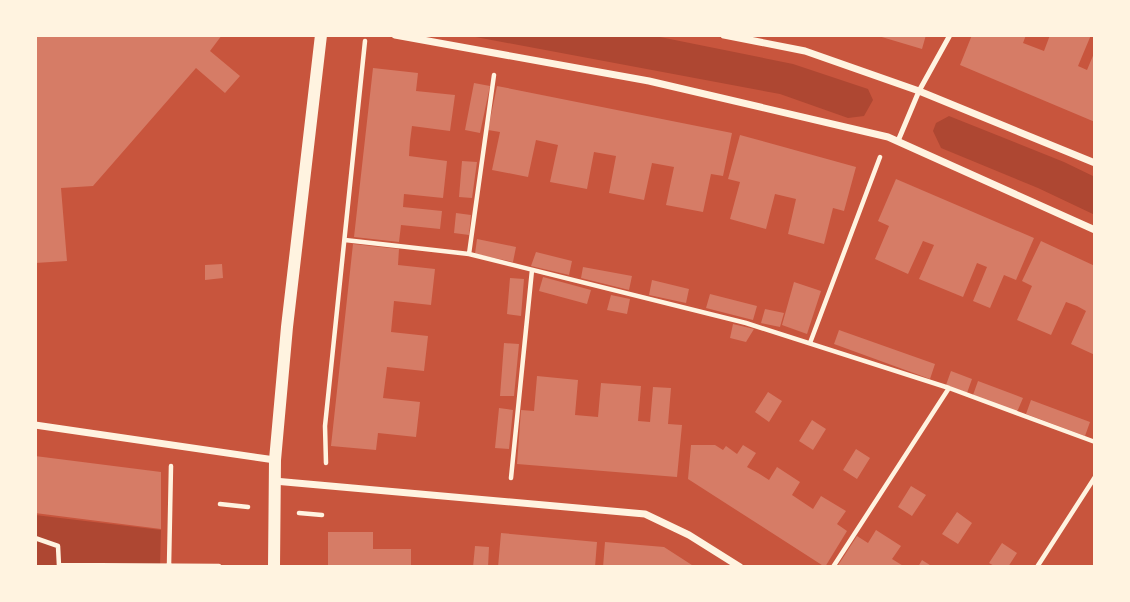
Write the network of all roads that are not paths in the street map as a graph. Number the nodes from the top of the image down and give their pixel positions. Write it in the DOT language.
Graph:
graph roads {
  1 [pos="321,35"];
  2 [pos="395,35"];
  3 [pos="724,35"];
  4 [pos="950,35"];
  5 [pos="919,91"];
  6 [pos="898,141"];
  7 [pos="1095,163"];
  8 [pos="1095,230"];
  9 [pos="35,425"];
  10 [pos="275,460"];
  11 [pos="274,481"];
  12 [pos="274,567"];
  13 [pos="740,567"];
  1 -- 10 [label="street"];
  2 -- 6 [label="street"];
  3 -- 5 [label="street"];
  4 -- 5 [label="lane"];
  5 -- 6 [label="lane"];
  5 -- 7 [label="street"];
  6 -- 8 [label="street"];
  9 -- 10 [label="street"];
  10 -- 11 [label="street"];
  11 -- 12 [label="street"];
  11 -- 13 [label="street"];
}
